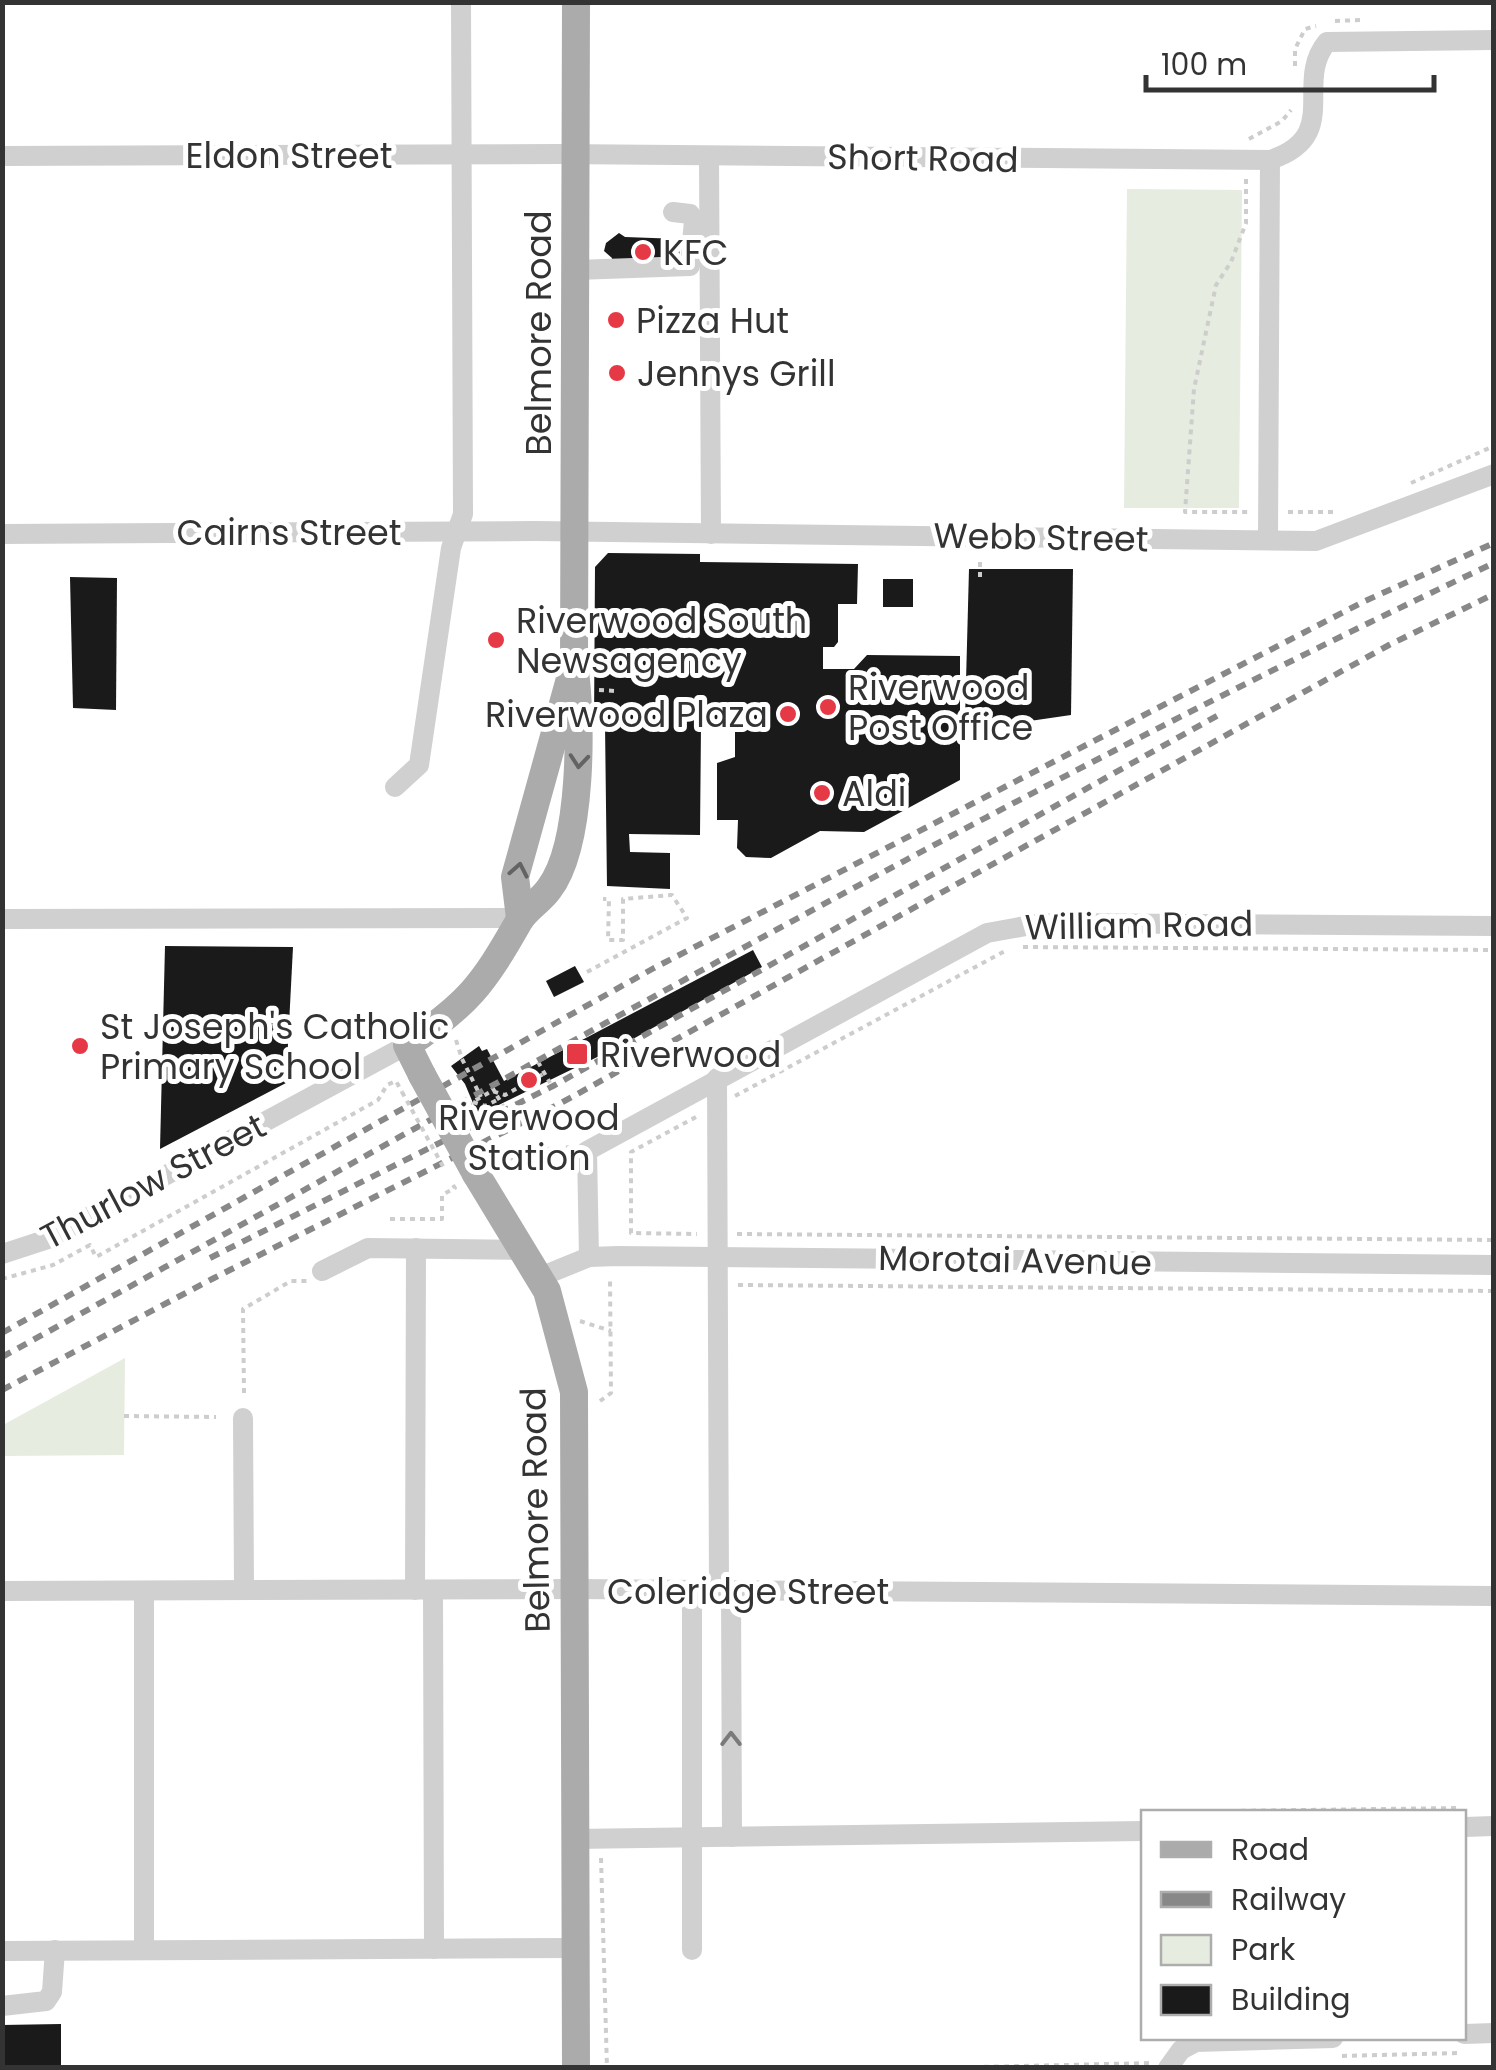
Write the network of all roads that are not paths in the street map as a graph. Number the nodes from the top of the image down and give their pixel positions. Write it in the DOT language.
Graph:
graph roads {
  1 [pos="460,2"];
  2 [pos="576,2"];
  3 [pos="1494,40"];
  4 [pos="461,154"];
  5 [pos="576,154"];
  6 [pos="2,156"];
  7 [pos="709,156"];
  8 [pos="1270,160"];
  9 [pos="673,212"];
  10 [pos="576,270"];
  11 [pos="1494,474"];
  12 [pos="456,531"];
  13 [pos="576,533"];
  14 [pos="2,534"];
  15 [pos="712,534"];
  16 [pos="1268,540"];
  17 [pos="574,664"];
  18 [pos="396,787"];
  19 [pos="520,918"];
  20 [pos="2,919"];
  21 [pos="1494,926"];
  22 [pos="406,1045"];
  23 [pos="717,1078"];
  24 [pos="416,1248"];
  25 [pos="523,1250"];
  26 [pos="2,1254"];
  27 [pos="718,1256"];
  28 [pos="589,1257"];
  29 [pos="1494,1265"];
  30 [pos="314,1276"];
  31 [pos="540,1277"];
  32 [pos="243,1418"];
  33 [pos="575,1589"];
  34 [pos="244,1590"];
  35 [pos="424,1590"];
  36 [pos="692,1590"];
  37 [pos="725,1590"];
  38 [pos="2,1591"];
  39 [pos="144,1592"];
  40 [pos="1494,1596"];
  41 [pos="1469,1817"];
  42 [pos="1494,1826"];
  43 [pos="1141,1831"];
  44 [pos="732,1837"];
  45 [pos="692,1838"];
  46 [pos="575,1839"];
  47 [pos="575,1948"];
  48 [pos="434,1949"];
  49 [pos="54,1950"];
  50 [pos="144,1950"];
  51 [pos="692,1950"];
  52 [pos="2,1951"];
  53 [pos="2,2006"];
  54 [pos="1494,2033"];
  55 [pos="1466,2034"];
  56 [pos="1264,2040"];
  57 [pos="576,2068"];
  58 [pos="1164,2068"];
  1 -- 4 [label="street"];
  2 -- 5 [label="main road, Belmore Road"];
  3 -- 8 [label="street"];
  4 -- 5 [label="street, Eldon Street"];
  4 -- 6 [label="street, Eldon Street"];
  4 -- 12 [label="street"];
  5 -- 7 [label="street, Short Road"];
  5 -- 10 [label="main road, Belmore Road"];
  7 -- 8 [label="street, Short Road"];
  7 -- 15 [label="street"];
  8 -- 16 [label="street"];
  9 -- 10 [label="street"];
  10 -- 13 [label="main road, Belmore Road"];
  11 -- 16 [label="street, Webb Street"];
  12 -- 13 [label="street, Cairns Street"];
  12 -- 14 [label="street, Cairns Street"];
  12 -- 18 [label="street"];
  13 -- 15 [label="street, Webb Street"];
  13 -- 17 [label="main road, Belmore Road"];
  15 -- 16 [label="street, Webb Street"];
  19 -- 17 [label="main road, Belmore Road, one-way"];
  17 -- 19 [label="main road, Belmore Road, one-way"];
  19 -- 20 [label="street"];
  19 -- 22 [label="main road, Belmore Road"];
  21 -- 23 [label="street, William Road"];
  22 -- 25 [label="main road, Belmore Road, bridge"];
  22 -- 26 [label="street, Thurlow Street"];
  23 -- 27 [label="street"];
  23 -- 28 [label="street, William Road"];
  24 -- 25 [label="street"];
  24 -- 30 [label="street"];
  24 -- 35 [label="street"];
  25 -- 31 [label="main road, Belmore Road"];
  27 -- 28 [label="street, Morotai Avenue"];
  27 -- 29 [label="street, Morotai Avenue"];
  27 -- 37 [label="street"];
  28 -- 31 [label="street, Morotai Avenue"];
  31 -- 33 [label="main road, Belmore Road"];
  32 -- 34 [label="street"];
  33 -- 35 [label="street, Coleridge Street"];
  33 -- 36 [label="street, Coleridge Street"];
  33 -- 46 [label="main road, Belmore Road"];
  34 -- 35 [label="street, Coleridge Street"];
  34 -- 39 [label="street, Coleridge Street"];
  35 -- 48 [label="street"];
  36 -- 37 [label="street, Coleridge Street"];
  36 -- 45 [label="street"];
  37 -- 40 [label="street, Coleridge Street"];
  44 -- 37 [label="street, one-way"];
  38 -- 39 [label="street, Coleridge Street"];
  39 -- 50 [label="street"];
  41 -- 42 [label="street"];
  43 -- 44 [label="street"];
  44 -- 45 [label="street"];
  45 -- 46 [label="street"];
  45 -- 51 [label="street"];
  46 -- 47 [label="main road, Belmore Road"];
  47 -- 48 [label="street"];
  47 -- 57 [label="main road, Belmore Road"];
  48 -- 50 [label="street"];
  49 -- 50 [label="street"];
  49 -- 52 [label="street"];
  49 -- 53 [label="street"];
  54 -- 55 [label="street"];
  56 -- 58 [label="street"];
}
